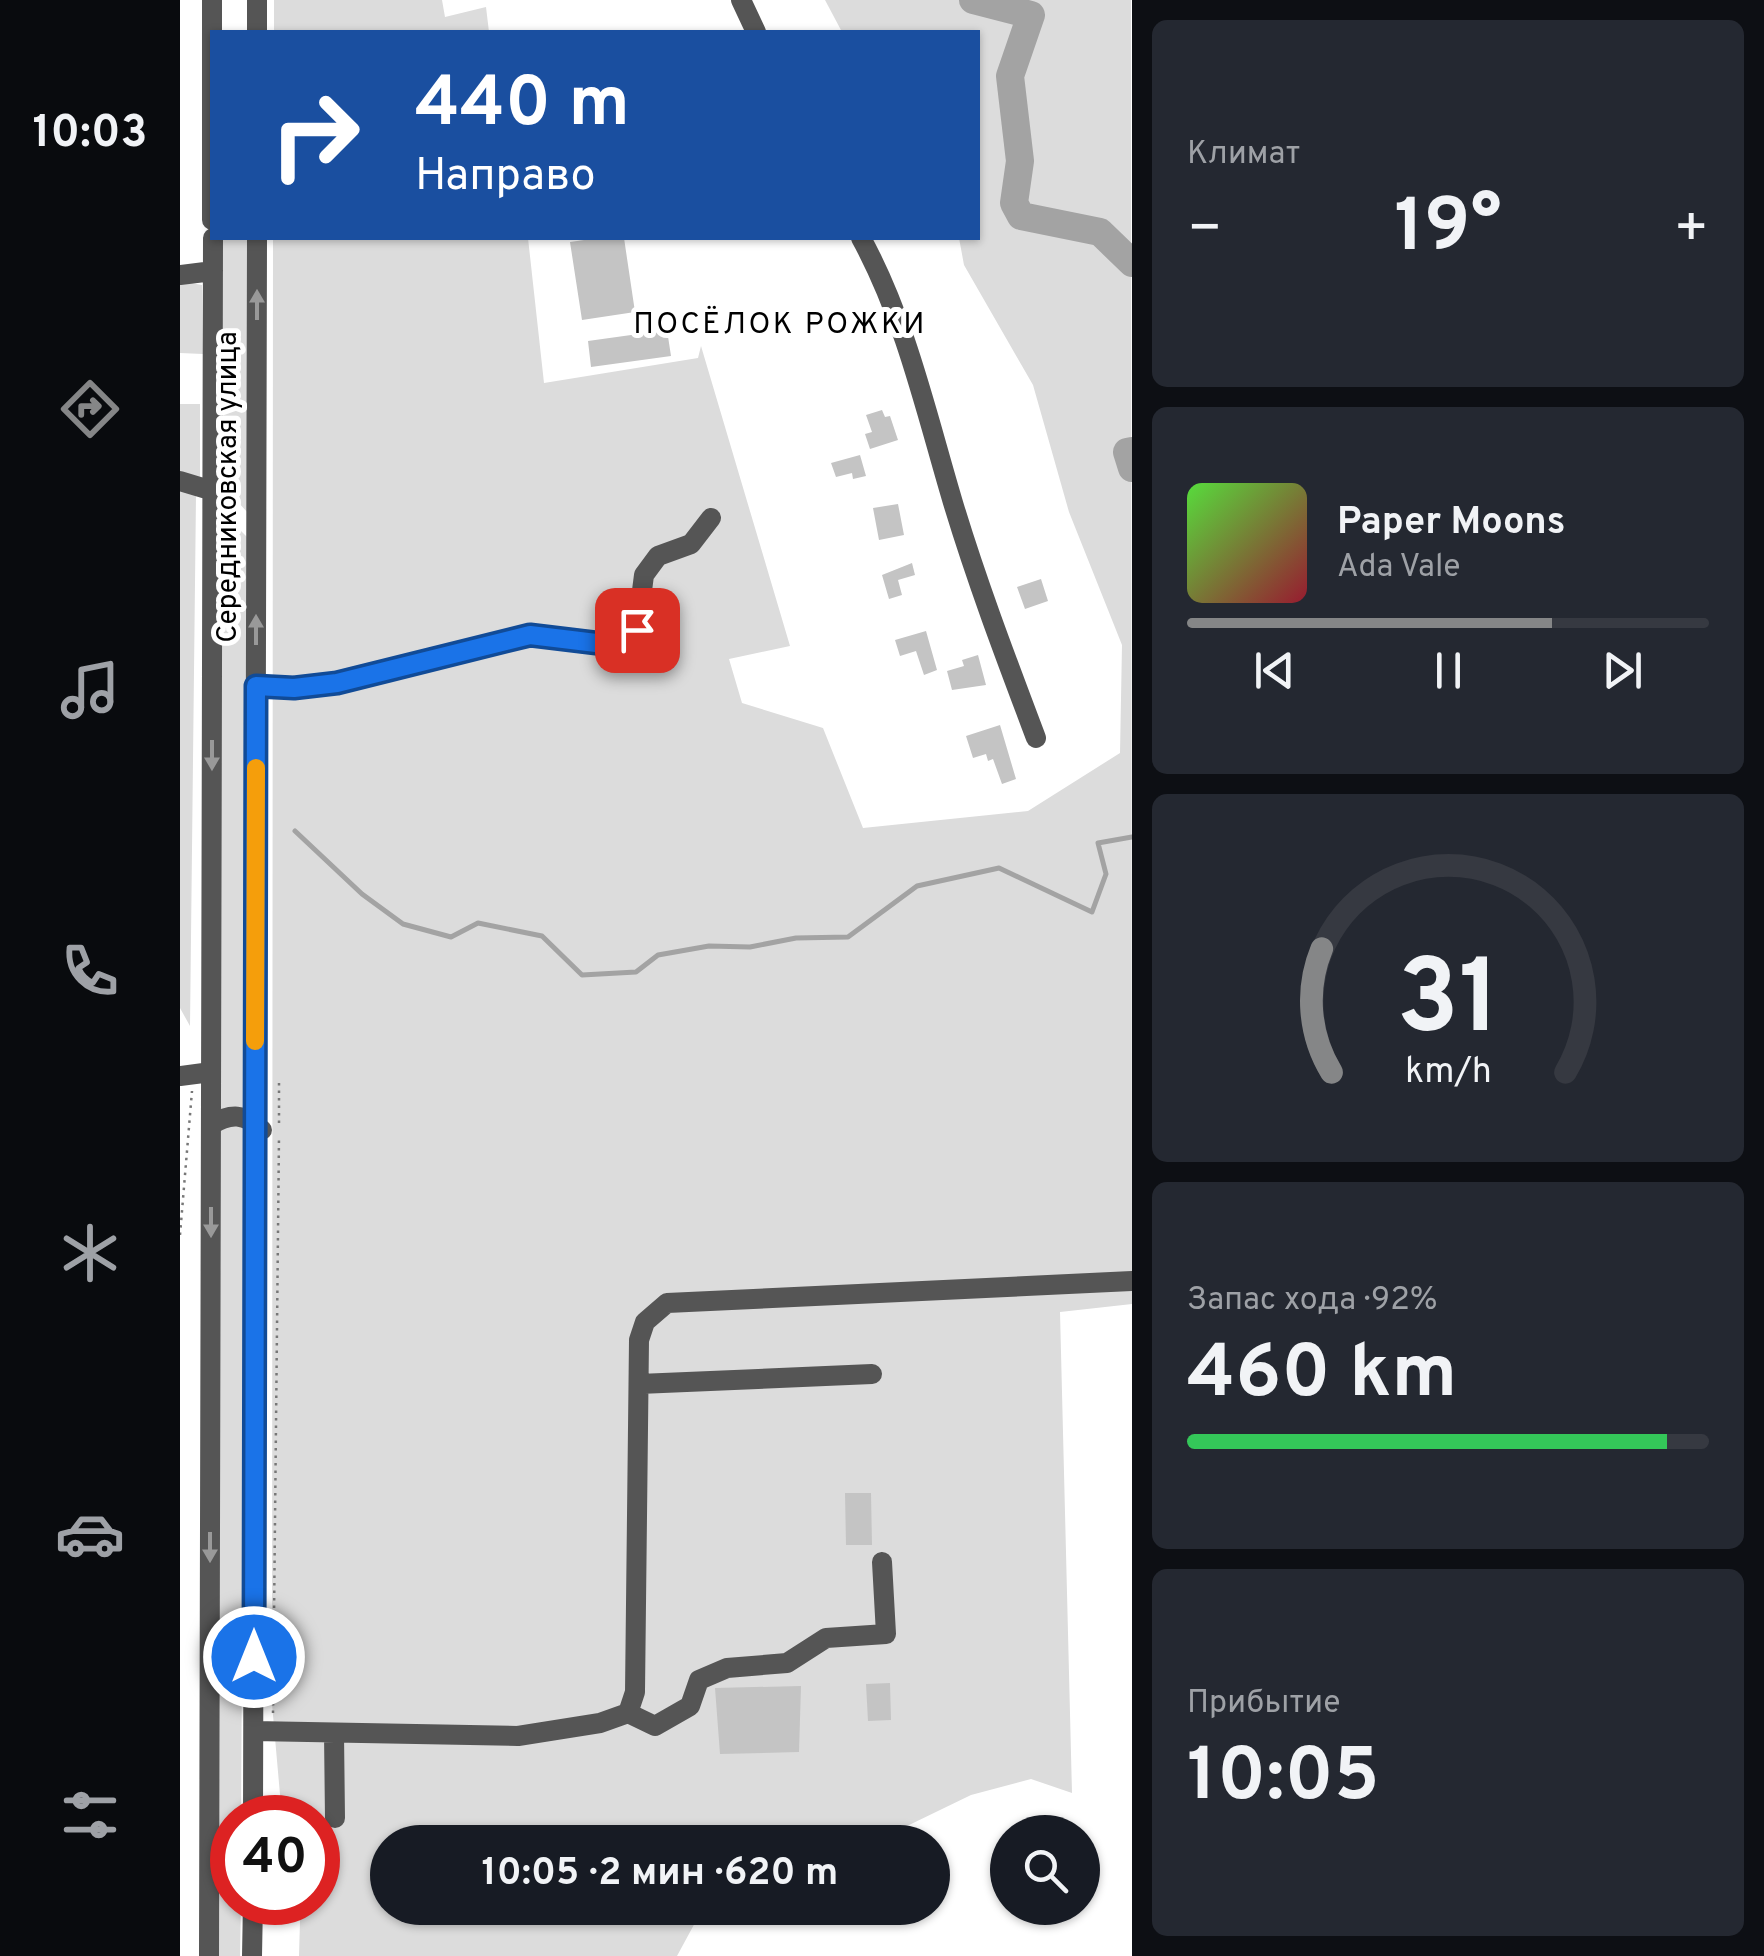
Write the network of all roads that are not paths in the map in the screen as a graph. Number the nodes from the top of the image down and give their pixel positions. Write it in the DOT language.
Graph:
graph roads {
  1 [pos="212,0"];
  2 [pos="257,0"];
  3 [pos="742,0"];
  4 [pos="212,30"];
  5 [pos="257,30"];
  6 [pos="755,30"];
  7 [pos="213,240"];
  8 [pos="257,240"];
  9 [pos="862,240"];
  10 [pos="213,272"];
  11 [pos="180,275"];
  12 [pos="180,482"];
  13 [pos="213,491"];
  14 [pos="710,518"];
  15 [pos="256,686"];
  16 [pos="1036,738"];
  17 [pos="211,1072"];
  18 [pos="186,1082"];
  19 [pos="255,1122"];
  20 [pos="211,1125"];
  21 [pos="1132,1281"];
  22 [pos="872,1374"];
  23 [pos="639,1384"];
  24 [pos="882,1562"];
  25 [pos="628,1713"];
  26 [pos="263,1732"];
  27 [pos="334,1734"];
  28 [pos="256,1795"];
  29 [pos="335,1795"];
  30 [pos="253,1925"];
  31 [pos="209,1956"];
  32 [pos="252,1956"];
  1 -- 4 [label="street"];
  2 -- 5 [label="street"];
  3 -- 6 [label="street"];
  7 -- 10 [label="street, Середниковская улица"];
  15 -- 8 [label="street, Середниковская улица, one-way"];
  9 -- 16 [label="street"];
  10 -- 11 [label="street"];
  10 -- 13 [label="street, Середниковская улица"];
  12 -- 13 [label="street"];
  13 -- 17 [label="street, Середниковская улица, one-way"];
  14 -- 15 [label="street"];
  15 -- 19 [label="street, Середниковская улица"];
  17 -- 18 [label="street"];
  17 -- 20 [label="street, Середниковская улица"];
  19 -- 20 [label="street"];
  19 -- 26 [label="street, Середниковская улица"];
  20 -- 31 [label="street, Середниковская улица, one-way"];
  21 -- 23 [label="street"];
  22 -- 23 [label="street"];
  23 -- 25 [label="street"];
  24 -- 25 [label="street"];
  25 -- 27 [label="street"];
  26 -- 27 [label="street"];
  26 -- 28 [label="street, Середниковская улица"];
  27 -- 29 [label="street"];
  30 -- 32 [label="street"];
}
